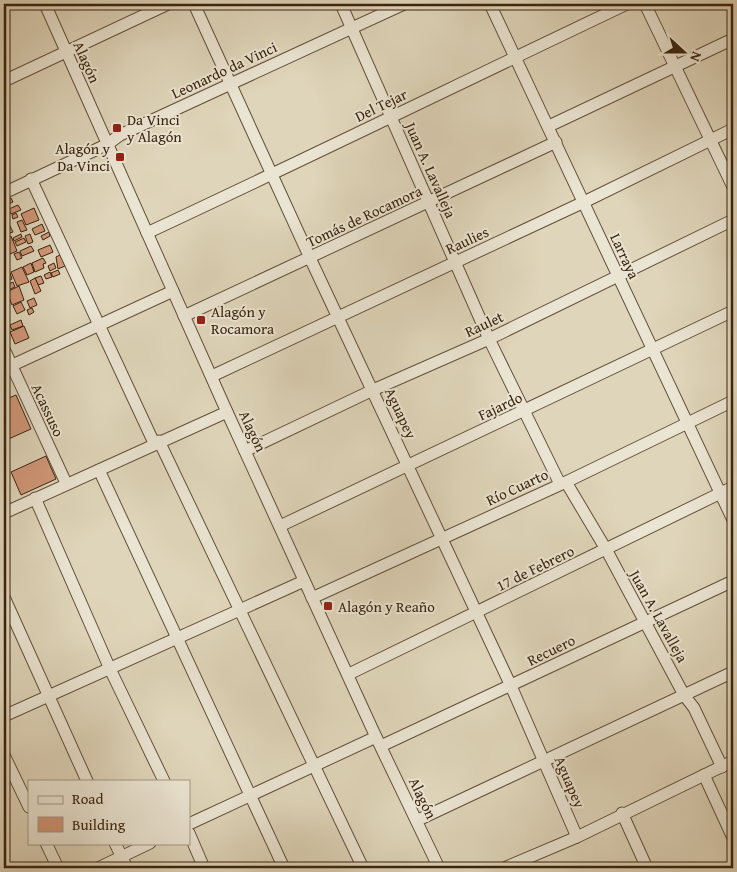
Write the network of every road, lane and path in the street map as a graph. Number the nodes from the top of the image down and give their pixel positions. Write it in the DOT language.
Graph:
graph roads {
  1 [pos="45,4"];
  2 [pos="168,4"];
  3 [pos="194,4"];
  4 [pos="341,4"];
  5 [pos="404,4"];
  6 [pos="490,4"];
  7 [pos="627,4"];
  8 [pos="645,4"];
  9 [pos="353,28"];
  10 [pos="733,39"];
  11 [pos="67,52"];
  12 [pos="514,58"];
  13 [pos="675,67"];
  14 [pos="4,81"];
  15 [pos="231,84"];
  16 [pos="391,116"];
  17 [pos="549,126"];
  18 [pos="733,129"];
  19 [pos="710,140"];
  20 [pos="556,142"];
  21 [pos="108,144"];
  22 [pos="272,175"];
  23 [pos="31,179"];
  24 [pos="733,187"];
  25 [pos="4,193"];
  26 [pos="430,202"];
  27 [pos="584,202"];
  28 [pos="733,220"];
  29 [pos="147,232"];
  30 [pos="310,258"];
  31 [pos="455,262"];
  32 [pos="618,275"];
  33 [pos="173,290"];
  34 [pos="733,311"];
  35 [pos="184,316"];
  36 [pos="339,317"];
  37 [pos="100,326"];
  38 [pos="490,339"];
  39 [pos="653,349"];
  40 [pos="4,350"];
  41 [pos="7,367"];
  42 [pos="212,376"];
  43 [pos="373,390"];
  44 [pos="733,401"];
  45 [pos="227,412"];
  46 [pos="524,412"];
  47 [pos="687,423"];
  48 [pos="157,442"];
  49 [pos="245,451"];
  50 [pos="409,465"];
  51 [pos="99,470"];
  52 [pos="66,483"];
  53 [pos="563,483"];
  54 [pos="733,487"];
  55 [pos="721,492"];
  56 [pos="35,498"];
  57 [pos="4,514"];
  58 [pos="733,520"];
  59 [pos="280,526"];
  60 [pos="442,538"];
  61 [pos="607,551"];
  62 [pos="304,580"];
  63 [pos="733,581"];
  64 [pos="4,597"];
  65 [pos="312,598"];
  66 [pos="240,609"];
  67 [pos="476,613"];
  68 [pos="645,622"];
  69 [pos="176,639"];
  70 [pos="110,669"];
  71 [pos="733,672"];
  72 [pos="349,674"];
  73 [pos="511,686"];
  74 [pos="684,695"];
  75 [pos="49,696"];
  76 [pos="4,716"];
  77 [pos="378,742"];
  78 [pos="4,755"];
  79 [pos="544,760"];
  80 [pos="733,761"];
  81 [pos="314,766"];
  82 [pos="722,767"];
  83 [pos="704,775"];
  84 [pos="87,780"];
  85 [pos="164,780"];
  86 [pos="250,795"];
  87 [pos="28,805"];
  88 [pos="622,813"];
  89 [pos="418,820"];
  90 [pos="190,824"];
  91 [pos="190,835"];
  92 [pos="577,837"];
  93 [pos="733,838"];
  94 [pos="46,844"];
  95 [pos="116,844"];
  96 [pos="148,844"];
  97 [pos="122,857"];
  98 [pos="512,867"];
  99 [pos="58,868"];
  100 [pos="98,868"];
  101 [pos="127,868"];
  102 [pos="204,868"];
  103 [pos="284,868"];
  104 [pos="363,868"];
  105 [pos="439,868"];
  106 [pos="647,868"];
  1 -- 11 [label="street, Alagón"];
  2 -- 11 [label="street"];
  3 -- 15 [label="street, Aguapey"];
  4 -- 9 [label="street, Juan A. Lavalleja"];
  5 -- 9 [label="street, Leonardo da Vinci"];
  6 -- 12 [label="street, Larraya"];
  7 -- 12 [label="street, Del Tejar"];
  8 -- 13 [label="street"];
  9 -- 15 [label="street, Leonardo da Vinci"];
  9 -- 16 [label="street, Juan A. Lavalleja"];
  10 -- 13 [label="street"];
  11 -- 14 [label="street"];
  11 -- 21 [label="street, Alagón"];
  12 -- 16 [label="street, Del Tejar"];
  12 -- 17 [label="street, Larraya"];
  13 -- 17 [label="street"];
  13 -- 19 [label="street"];
  15 -- 21 [label="street, Leonardo da Vinci"];
  15 -- 22 [label="street, Aguapey"];
  16 -- 22 [label="street, Del Tejar"];
  16 -- 26 [label="street, Juan A. Lavalleja"];
  17 -- 20 [label="street, Larraya"];
  18 -- 19 [label="street, Raulies"];
  19 -- 24 [label="street"];
  19 -- 27 [label="street, Raulies"];
  20 -- 26 [label="street, Tomás de Rocamora"];
  20 -- 27 [label="street, Larraya"];
  21 -- 23 [label="street, Leonardo da Vinci"];
  21 -- 29 [label="street, Alagón"];
  22 -- 29 [label="street, Del Tejar"];
  22 -- 30 [label="street, Aguapey"];
  23 -- 25 [label="street, Leonardo da Vinci"];
  23 -- 37 [label="street"];
  26 -- 30 [label="street, Tomás de Rocamora"];
  26 -- 31 [label="street, Juan A. Lavalleja"];
  27 -- 31 [label="street, Raulies"];
  27 -- 32 [label="street, Larraya"];
  28 -- 32 [label="street, Raulet"];
  29 -- 33 [label="street, Alagón"];
  30 -- 35 [label="street, Tomás de Rocamora"];
  30 -- 36 [label="street, Aguapey"];
  31 -- 36 [label="street, Raulies"];
  31 -- 38 [label="street, Juan A. Lavalleja"];
  32 -- 38 [label="street, Raulet"];
  32 -- 39 [label="street, Larraya"];
  33 -- 35 [label="street, Alagón"];
  33 -- 37 [label="street"];
  34 -- 39 [label="street, Fajardo"];
  35 -- 42 [label="street, Alagón"];
  36 -- 42 [label="street, Raulies"];
  36 -- 43 [label="street, Aguapey"];
  37 -- 41 [label="street"];
  37 -- 48 [label="street"];
  38 -- 43 [label="street, Raulet"];
  38 -- 46 [label="street, Juan A. Lavalleja"];
  39 -- 46 [label="street, Fajardo"];
  39 -- 47 [label="street, Larraya"];
  40 -- 41 [label="street, Acassuso"];
  41 -- 52 [label="street, Acassuso"];
  42 -- 45 [label="street, Alagón"];
  43 -- 49 [label="street, Raulet"];
  43 -- 50 [label="street, Aguapey"];
  44 -- 47 [label="street, Río Cuarto"];
  45 -- 48 [label="street"];
  45 -- 49 [label="street, Alagón"];
  46 -- 50 [label="street, Fajardo"];
  46 -- 53 [label="street, Juan A. Lavalleja"];
  47 -- 53 [label="street, Río Cuarto"];
  47 -- 55 [label="street, Larraya"];
  48 -- 51 [label="street"];
  48 -- 66 [label="street"];
  49 -- 59 [label="street, Alagón"];
  50 -- 59 [label="street, Fajardo"];
  50 -- 60 [label="street, Aguapey"];
  51 -- 52 [label="street"];
  51 -- 69 [label="street"];
  52 -- 56 [label="street"];
  53 -- 60 [label="street, Río Cuarto"];
  53 -- 61 [label="street, Juan A. Lavalleja"];
  54 -- 55 [label="street, 17 de Febrero"];
  55 -- 58 [label="street, Larraya"];
  55 -- 61 [label="street, 17 de Febrero"];
  56 -- 57 [label="street"];
  56 -- 70 [label="street"];
  59 -- 62 [label="street, Alagón"];
  60 -- 65 [label="street, Río Cuarto"];
  60 -- 67 [label="street, Aguapey"];
  61 -- 67 [label="street, 17 de Febrero"];
  61 -- 68 [label="street, Juan A. Lavalleja"];
  62 -- 65 [label="street, Alagón"];
  62 -- 66 [label="street"];
  63 -- 68 [label="street, Recuero"];
  64 -- 75 [label="street"];
  65 -- 72 [label="street, Alagón"];
  66 -- 69 [label="street"];
  66 -- 81 [label="street"];
  67 -- 72 [label="street, 17 de Febrero"];
  67 -- 73 [label="street, Aguapey"];
  68 -- 73 [label="street, Recuero"];
  68 -- 74 [label="street, Juan A. Lavalleja"];
  69 -- 70 [label="street"];
  69 -- 86 [label="street"];
  70 -- 75 [label="street"];
  70 -- 85 [label="street"];
  71 -- 74 [label="street"];
  72 -- 77 [label="street, Alagón"];
  73 -- 77 [label="street, Recuero"];
  73 -- 79 [label="street, Aguapey"];
  74 -- 79 [label="street"];
  74 -- 82 [label="street, Juan A. Lavalleja"];
  75 -- 76 [label="street"];
  75 -- 84 [label="street"];
  77 -- 81 [label="street, Recuero"];
  77 -- 89 [label="street, Alagón"];
  78 -- 87 [label="street"];
  79 -- 89 [label="street"];
  79 -- 92 [label="street, Aguapey"];
  80 -- 82 [label="street"];
  81 -- 86 [label="street, Recuero"];
  81 -- 104 [label="street"];
  82 -- 83 [label="street"];
  83 -- 88 [label="street"];
  83 -- 93 [label="street"];
  86 -- 90 [label="street, Recuero"];
  86 -- 103 [label="street"];
  88 -- 92 [label="street"];
  88 -- 106 [label="street"];
  89 -- 105 [label="street, Alagón"];
  91 -- 102 [label="street"];
  92 -- 98 [label="street"];
  94 -- 99 [label="street"];
  95 -- 97 [label="street"];
  96 -- 97 [label="street"];
  97 -- 100 [label="street"];
  97 -- 101 [label="street"];
}
